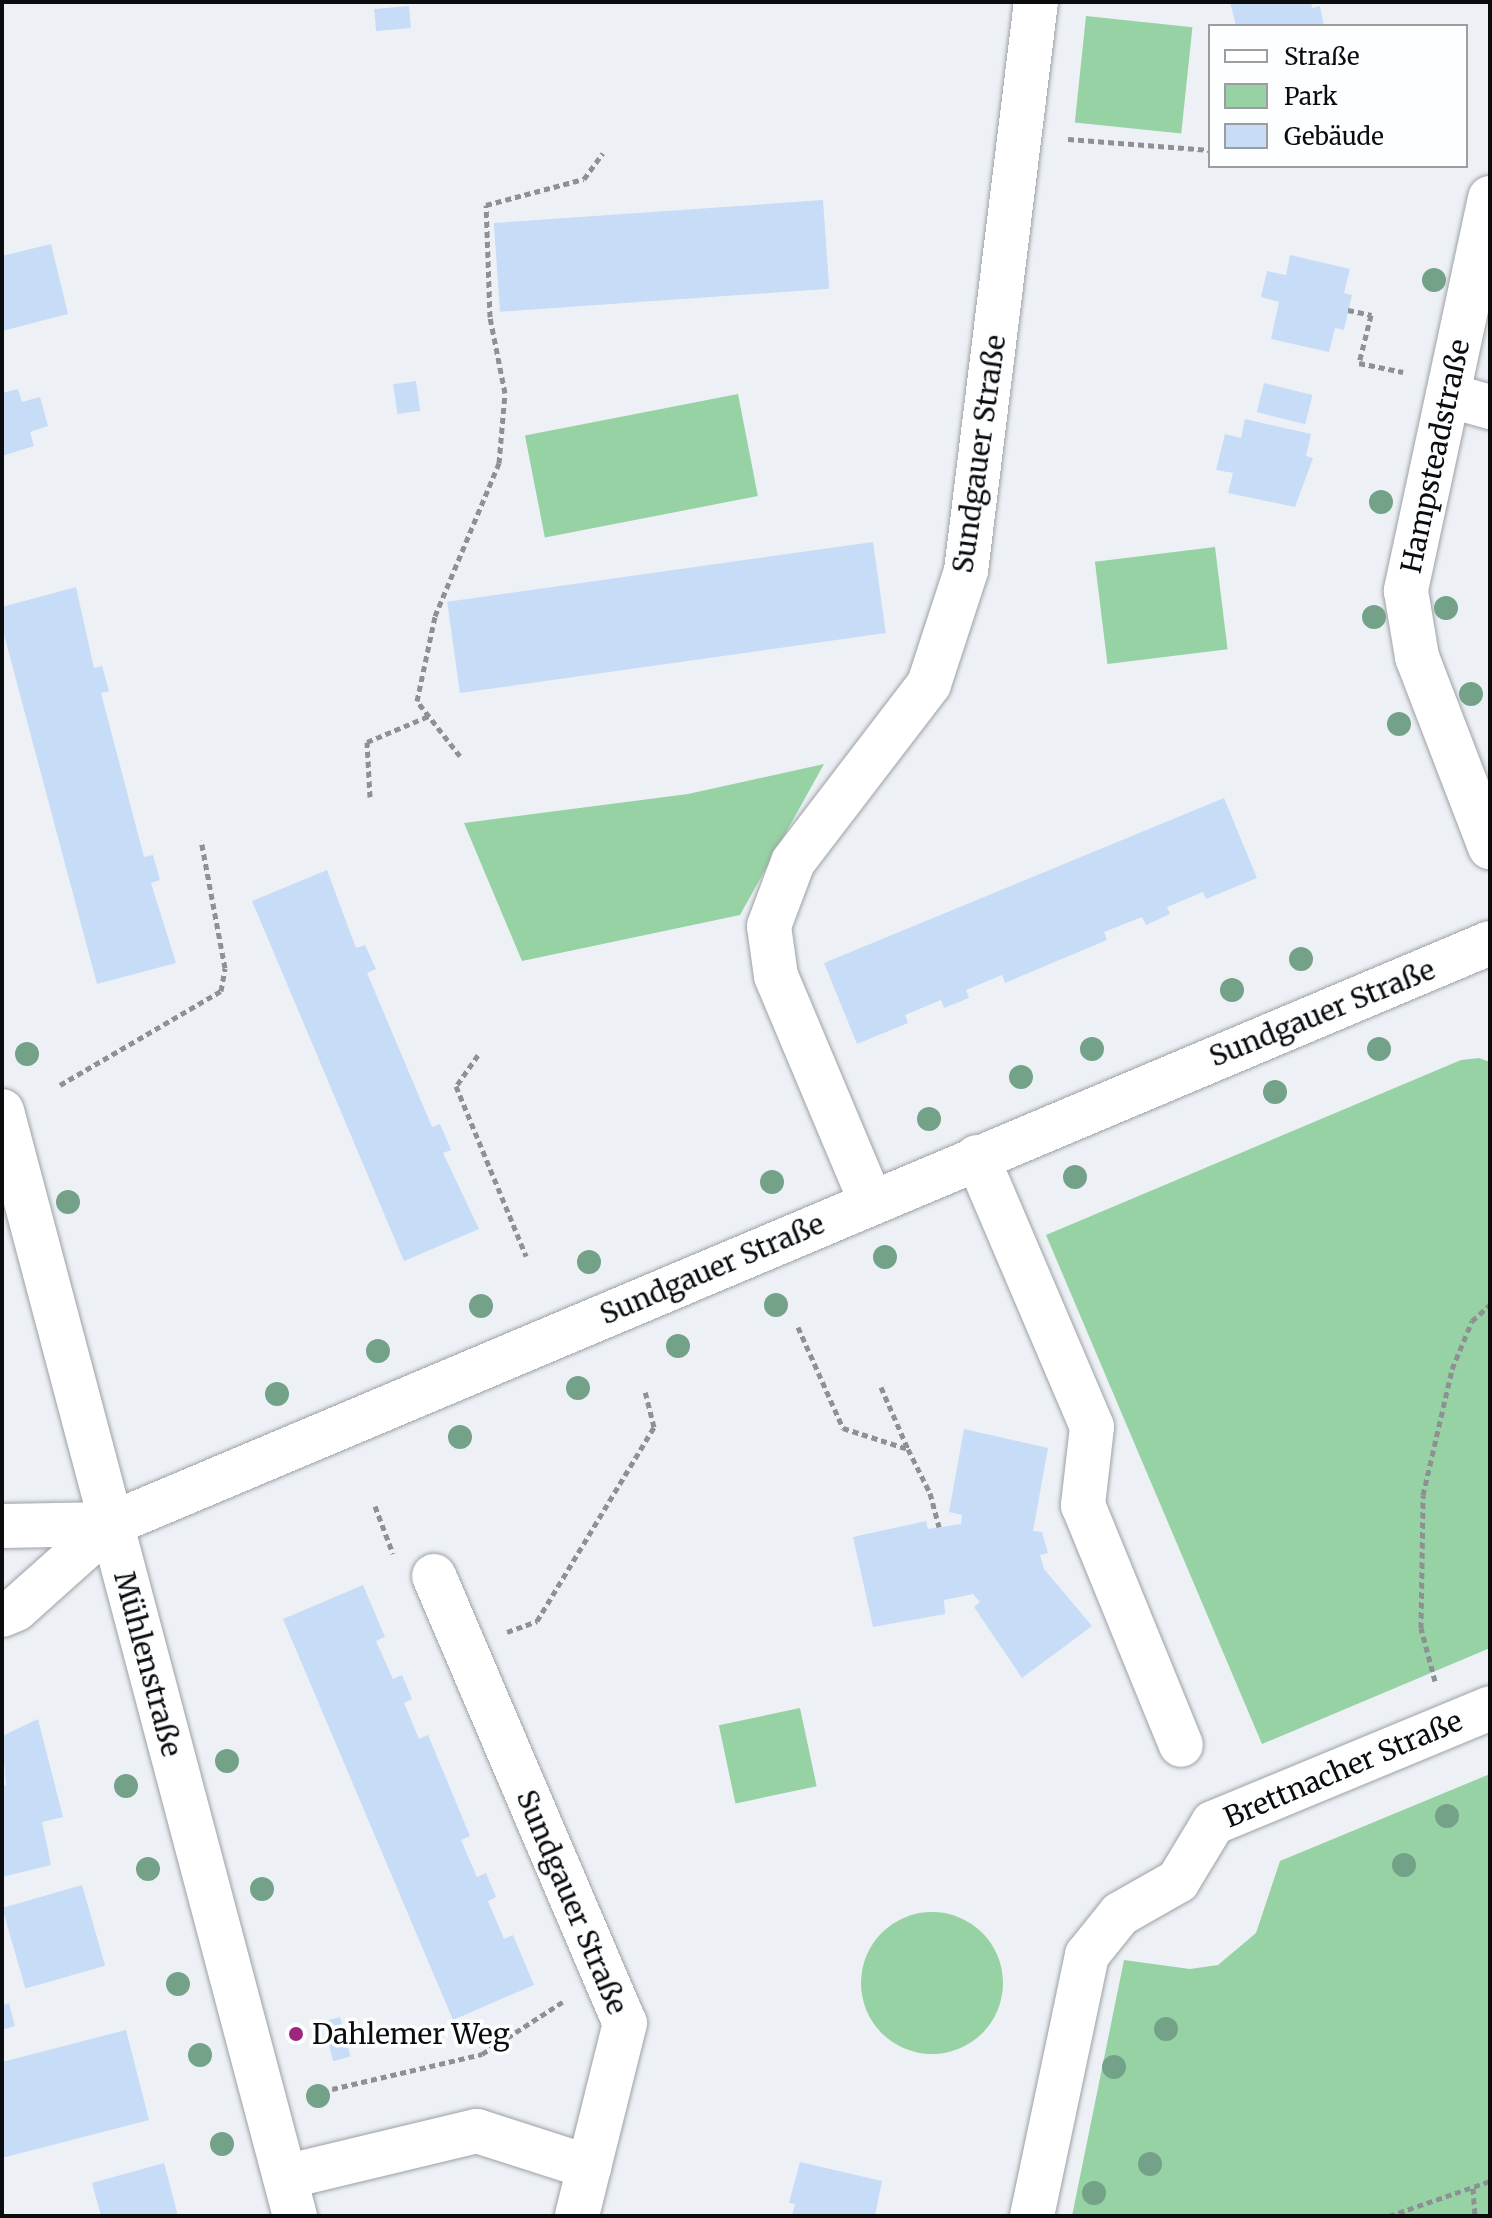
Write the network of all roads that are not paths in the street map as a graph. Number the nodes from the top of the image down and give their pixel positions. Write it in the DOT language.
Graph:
graph roads {
  1 [pos="1036,2"];
  2 [pos="1490,198"];
  3 [pos="1448,395"];
  4 [pos="1490,407"];
  5 [pos="1490,847"];
  6 [pos="1490,943"];
  7 [pos="2,1111"];
  8 [pos="977,1157"];
  9 [pos="871,1202"];
  10 [pos="111,1524"];
  11 [pos="2,1526"];
  12 [pos="414,1567"];
  13 [pos="2,1615"];
  14 [pos="1490,1708"];
  15 [pos="1181,1745"];
  16 [pos="589,2167"];
  17 [pos="290,2197"];
  18 [pos="577,2216"];
  19 [pos="1032,2216"];
  1 -- 9 [label="street, Sundgauer Straße"];
  2 -- 3 [label="street, Hampsteadstraße"];
  3 -- 4 [label="street"];
  3 -- 5 [label="street, Hampsteadstraße"];
  6 -- 8 [label="street, Sundgauer Straße"];
  7 -- 10 [label="street, Mühlenstraße"];
  8 -- 9 [label="street, Sundgauer Straße"];
  8 -- 15 [label="street"];
  9 -- 10 [label="street, Sundgauer Straße"];
  10 -- 11 [label="street, Sundgauer Straße"];
  10 -- 13 [label="street, Sundgauer Straße"];
  10 -- 17 [label="street, Mühlenstraße"];
  12 -- 16 [label="street, Sundgauer Straße"];
  14 -- 19 [label="street, Brettnacher Straße"];
  16 -- 17 [label="street"];
  16 -- 18 [label="street"];
}
